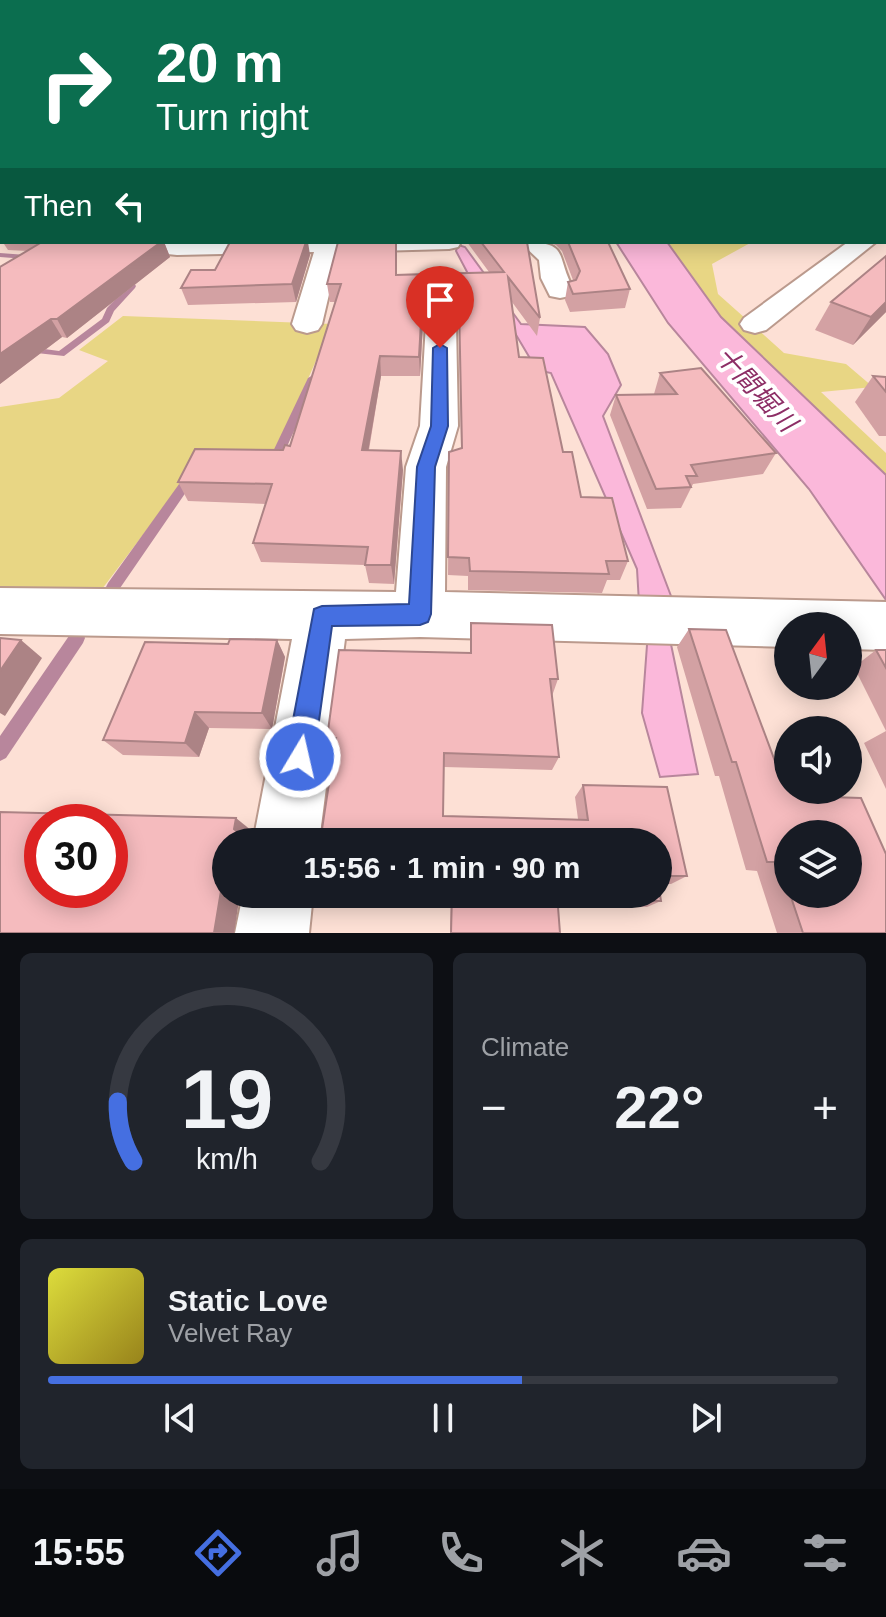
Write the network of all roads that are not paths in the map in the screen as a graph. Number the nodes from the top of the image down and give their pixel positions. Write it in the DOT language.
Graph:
graph roads {
  1 [pos="136,244"];
  2 [pos="261,244"];
  3 [pos="332,244"];
  4 [pos="535,244"];
  5 [pos="861,244"];
  6 [pos="560,290"];
  7 [pos="441,323"];
  8 [pos="307,324"];
  9 [pos="755,324"];
  10 [pos="0,611"];
  11 [pos="420,614"];
  12 [pos="322,616"];
  13 [pos="886,626"];
  14 [pos="288,828"];
  15 [pos="276,908"];
  16 [pos="272,933"];
  1 -- 2 [label="street"];
  2 -- 3 [label="street"];
  3 -- 8 [label="street"];
  4 -- 6 [label="street"];
  5 -- 9 [label="street"];
  7 -- 11 [label="street"];
  10 -- 12 [label="street"];
  11 -- 12 [label="street"];
  11 -- 13 [label="street"];
  12 -- 14 [label="street"];
  15 -- 16 [label="street"];
}
